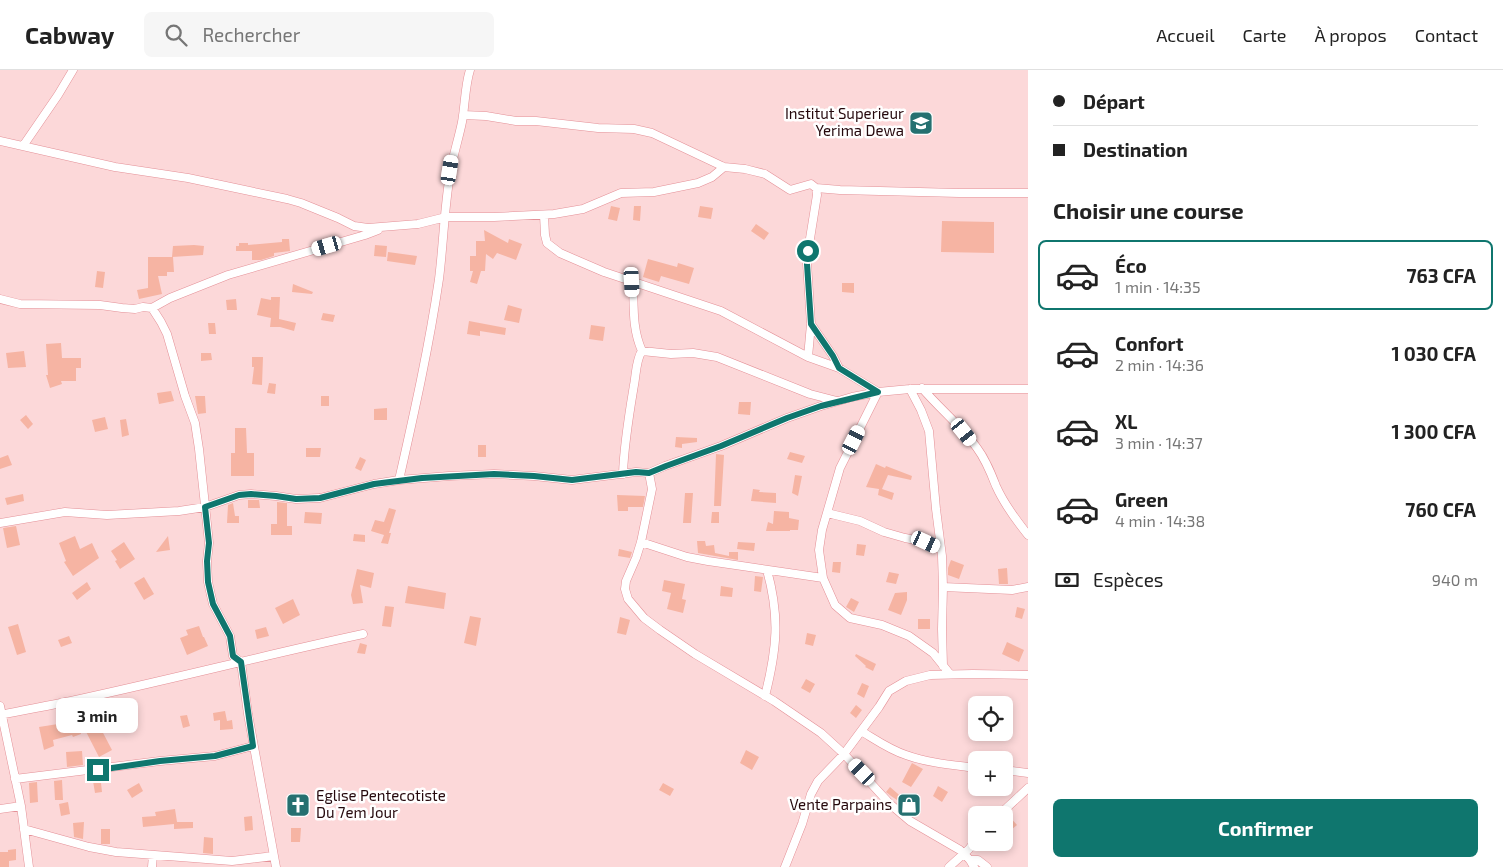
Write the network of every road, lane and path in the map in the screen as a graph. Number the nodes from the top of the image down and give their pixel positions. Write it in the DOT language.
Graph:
graph roads {
  1 [pos="73,70"];
  2 [pos="470,70"];
  3 [pos="463,116"];
  4 [pos="0,141"];
  5 [pos="23,146"];
  6 [pos="724,167"];
  7 [pos="816,188"];
  8 [pos="1028,193"];
  9 [pos="544,215"];
  10 [pos="446,217"];
  11 [pos="384,227"];
  12 [pos="632,282"];
  13 [pos="0,299"];
  14 [pos="152,308"];
  15 [pos="811,324"];
  16 [pos="642,352"];
  17 [pos="808,357"];
  18 [pos="839,368"];
  19 [pos="910,388"];
  20 [pos="922,388"];
  21 [pos="1028,389"];
  22 [pos="878,392"];
  23 [pos="837,401"];
  24 [pos="649,473"];
  25 [pos="623,474"];
  26 [pos="398,480"];
  27 [pos="205,507"];
  28 [pos="827,513"];
  29 [pos="0,523"];
  30 [pos="1028,535"];
  31 [pos="641,542"];
  32 [pos="940,549"];
  33 [pos="768,570"];
  34 [pos="823,578"];
  35 [pos="943,587"];
  36 [pos="1028,587"];
  37 [pos="363,634"];
  38 [pos="241,662"];
  39 [pos="943,666"];
  40 [pos="950,674"];
  41 [pos="1028,675"];
  42 [pos="765,696"];
  43 [pos="0,706"];
  44 [pos="1,715"];
  45 [pos="861,731"];
  46 [pos="253,746"];
  47 [pos="844,754"];
  48 [pos="968,767"];
  49 [pos="1013,771"];
  50 [pos="1028,773"];
  51 [pos="15,779"];
  52 [pos="1028,788"];
  53 [pos="21,806"];
  54 [pos="1009,806"];
  55 [pos="0,809"];
  56 [pos="24,829"];
  57 [pos="153,855"];
  58 [pos="274,856"];
  59 [pos="969,860"];
  60 [pos="29,867"];
  61 [pos="152,867"];
  62 [pos="276,867"];
  63 [pos="785,867"];
  64 [pos="949,867"];
  65 [pos="987,867"];
  1 -- 5 [label="street"];
  2 -- 3 [label="street"];
  3 -- 6 [label="street"];
  3 -- 10 [label="street"];
  4 -- 5 [label="street"];
  5 -- 11 [label="street"];
  6 -- 7 [label="street"];
  6 -- 9 [label="street"];
  7 -- 8 [label="street"];
  7 -- 15 [label="street"];
  9 -- 10 [label="street"];
  9 -- 12 [label="street"];
  10 -- 11 [label="street"];
  10 -- 26 [label="street"];
  11 -- 14 [label="street"];
  12 -- 16 [label="street"];
  12 -- 17 [label="street"];
  13 -- 14 [label="street"];
  14 -- 27 [label="street"];
  15 -- 17 [label="street"];
  15 -- 18 [label="street"];
  16 -- 23 [label="street"];
  16 -- 25 [label="street"];
  17 -- 18 [label="street"];
  18 -- 22 [label="street"];
  19 -- 20 [label="street"];
  19 -- 22 [label="street"];
  19 -- 32 [label="street"];
  20 -- 21 [label="street"];
  20 -- 30 [label="street"];
  22 -- 23 [label="street"];
  22 -- 28 [label="street"];
  23 -- 24 [label="street"];
  24 -- 25 [label="street"];
  24 -- 31 [label="street"];
  25 -- 26 [label="street"];
  26 -- 27 [label="street"];
  27 -- 29 [label="street"];
  27 -- 38 [label="street"];
  28 -- 32 [label="street"];
  28 -- 34 [label="street"];
  31 -- 33 [label="street"];
  31 -- 42 [label="street"];
  32 -- 35 [label="street"];
  33 -- 34 [label="street"];
  33 -- 42 [label="street"];
  34 -- 39 [label="street"];
  35 -- 36 [label="street"];
  35 -- 39 [label="street"];
  37 -- 38 [label="street"];
  38 -- 44 [label="street"];
  38 -- 46 [label="street"];
  39 -- 40 [label="street"];
  40 -- 41 [label="street"];
  40 -- 45 [label="street"];
  42 -- 47 [label="street"];
  43 -- 44 [label="street"];
  44 -- 51 [label="street"];
  45 -- 47 [label="street"];
  45 -- 48 [label="street"];
  46 -- 51 [label="street"];
  46 -- 58 [label="street"];
  47 -- 59 [label="street"];
  47 -- 63 [label="street"];
  49 -- 50 [label="street"];
  51 -- 53 [label="street"];
  52 -- 54 [label="street"];
  53 -- 55 [label="street"];
  53 -- 56 [label="street"];
  56 -- 57 [label="street"];
  56 -- 60 [label="street"];
  57 -- 58 [label="street"];
  57 -- 61 [label="street"];
  58 -- 62 [label="street"];
  59 -- 64 [label="street"];
  59 -- 65 [label="street"];
}
